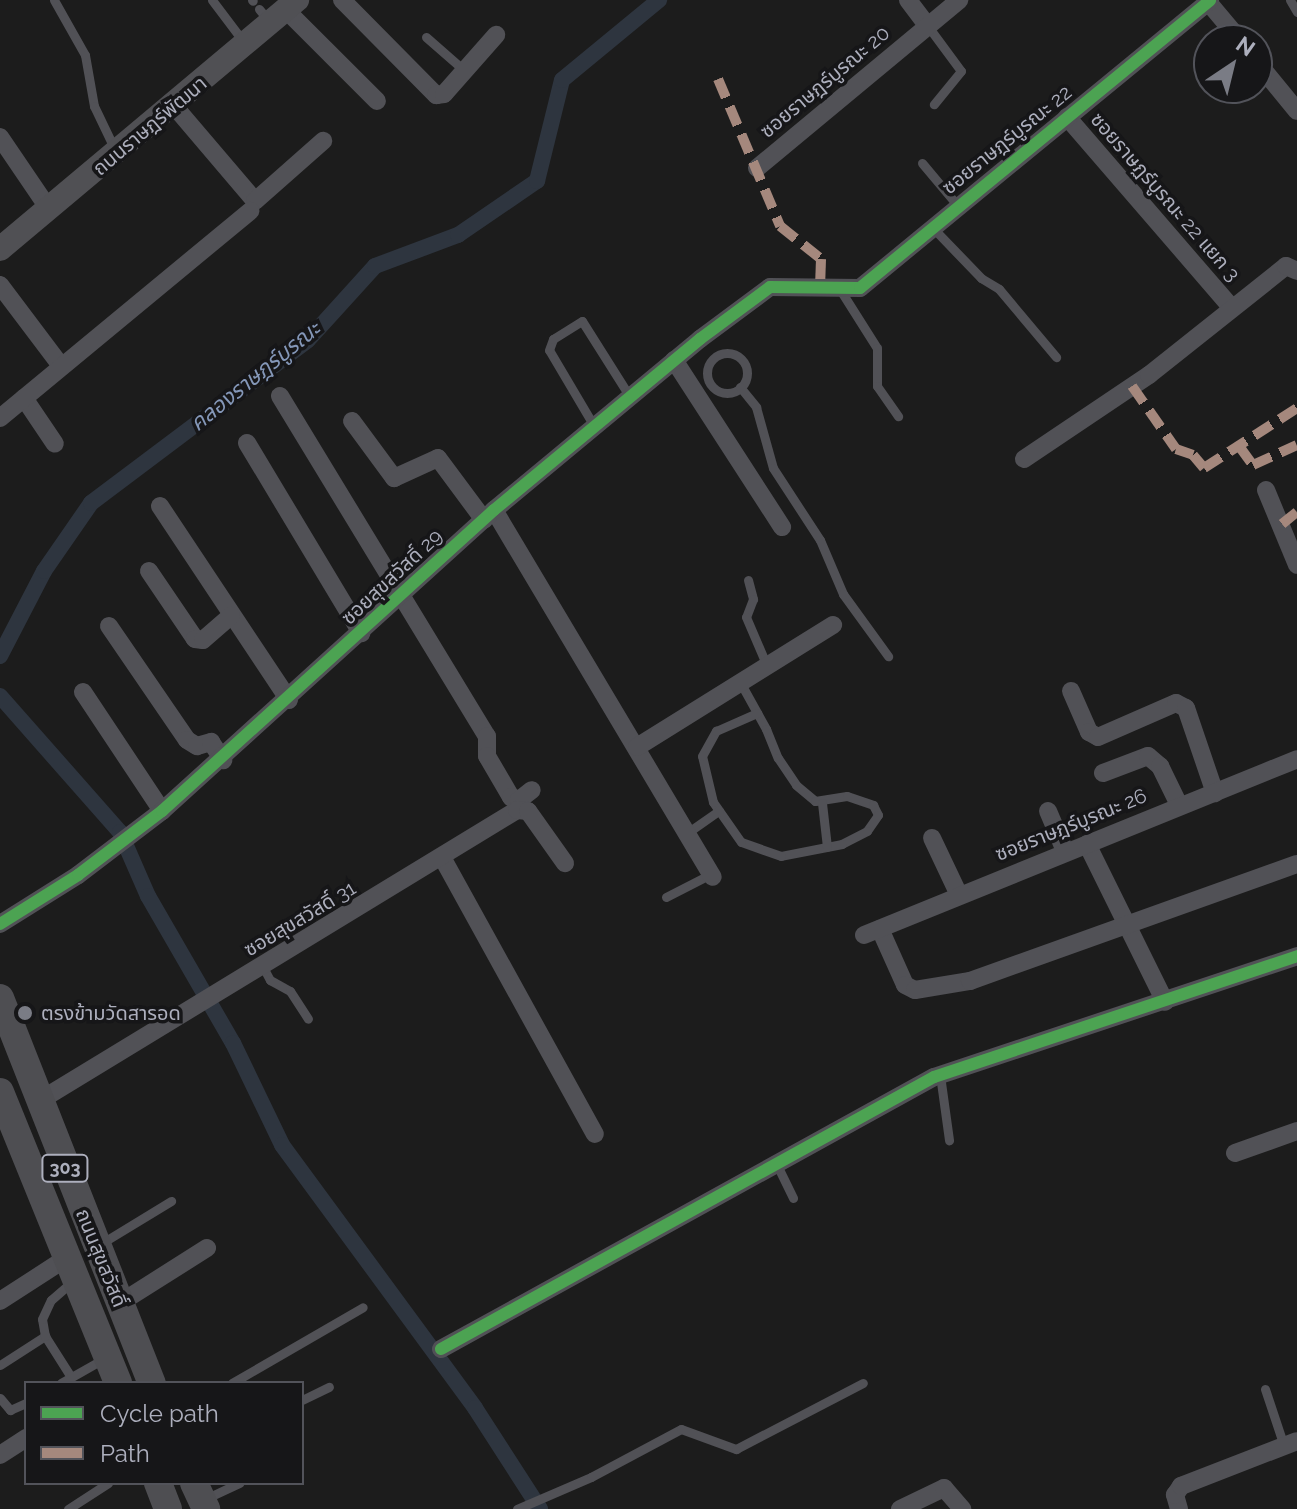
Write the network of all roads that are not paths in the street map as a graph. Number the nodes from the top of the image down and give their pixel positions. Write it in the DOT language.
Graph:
graph roads {
  1 [pos="54,0"];
  2 [pos="212,0"];
  3 [pos="342,0"];
  4 [pos="908,0"];
  5 [pos="959,0"];
  6 [pos="1290,0"];
  7 [pos="1209,1"];
  8 [pos="269,7"];
  9 [pos="1297,12"];
  10 [pos="1227,24"];
  11 [pos="927,25"];
  12 [pos="496,35"];
  13 [pos="426,37"];
  14 [pos="245,44"];
  15 [pos="466,72"];
  16 [pos="1273,82"];
  17 [pos="377,101"];
  18 [pos="934,104"];
  19 [pos="175,107"];
  20 [pos="1297,111"];
  21 [pos="1067,117"];
  22 [pos="0,137"];
  23 [pos="323,141"];
  24 [pos="117,155"];
  25 [pos="922,163"];
  26 [pos="757,168"];
  27 [pos="958,206"];
  28 [pos="49,209"];
  29 [pos="250,211"];
  30 [pos="932,227"];
  31 [pos="0,249"];
  32 [pos="1297,271"];
  33 [pos="0,285"];
  34 [pos="820,288"];
  35 [pos="839,288"];
  36 [pos="1230,306"];
  37 [pos="703,337"];
  38 [pos="716,356"];
  39 [pos="1056,357"];
  40 [pos="674,360"];
  41 [pos="61,366"];
  42 [pos="740,387"];
  43 [pos="280,396"];
  44 [pos="630,397"];
  45 [pos="24,398"];
  46 [pos="898,416"];
  47 [pos="0,418"];
  48 [pos="352,421"];
  49 [pos="594,426"];
  50 [pos="247,443"];
  51 [pos="55,444"];
  52 [pos="1024,459"];
  53 [pos="1266,490"];
  54 [pos="160,506"];
  55 [pos="489,515"];
  56 [pos="782,527"];
  57 [pos="1297,565"];
  58 [pos="149,571"];
  59 [pos="748,580"];
  60 [pos="402,597"];
  61 [pos="231,616"];
  62 [pos="833,625"];
  63 [pos="109,626"];
  64 [pos="361,633"];
  65 [pos="888,656"];
  66 [pos="767,666"];
  67 [pos="740,682"];
  68 [pos="1071,691"];
  69 [pos="83,692"];
  70 [pos="289,700"];
  71 [pos="757,713"];
  72 [pos="637,747"];
  73 [pos="1297,759"];
  74 [pos="223,760"];
  75 [pos="1103,773"];
  76 [pos="532,790"];
  77 [pos="1215,793"];
  78 [pos="822,803"];
  79 [pos="1179,805"];
  80 [pos="162,811"];
  81 [pos="719,811"];
  82 [pos="1048,811"];
  83 [pos="687,833"];
  84 [pos="932,838"];
  85 [pos="1087,844"];
  86 [pos="827,847"];
  87 [pos="1065,851"];
  88 [pos="443,859"];
  89 [pos="565,863"];
  90 [pos="1297,864"];
  91 [pos="712,876"];
  92 [pos="959,895"];
  93 [pos="666,897"];
  94 [pos="0,924"];
  95 [pos="1124,926"];
  96 [pos="1297,956"];
  97 [pos="263,967"];
  98 [pos="0,998"];
  99 [pos="1165,1002"];
  100 [pos="308,1019"];
  101 [pos="940,1075"];
  102 [pos="39,1101"];
  103 [pos="2,1103"];
  104 [pos="1297,1131"];
  105 [pos="595,1134"];
  106 [pos="949,1140"];
  107 [pos="1235,1153"];
  108 [pos="776,1163"];
  109 [pos="793,1198"];
  110 [pos="171,1201"];
  111 [pos="96,1247"];
  112 [pos="207,1248"];
  113 [pos="70,1270"];
  114 [pos="0,1301"];
  115 [pos="120,1303"];
  116 [pos="363,1307"];
  117 [pos="45,1336"];
  118 [pos="441,1349"];
  119 [pos="0,1365"];
  120 [pos="114,1376"];
  121 [pos="71,1377"];
  122 [pos="64,1381"];
  123 [pos="151,1381"];
  124 [pos="235,1381"];
  125 [pos="863,1383"];
  126 [pos="329,1387"];
  127 [pos="1265,1389"];
  128 [pos="0,1398"];
  129 [pos="304,1399"];
  130 [pos="24,1404"];
  131 [pos="24,1439"];
  132 [pos="1291,1444"];
  133 [pos="0,1455"];
  134 [pos="105,1485"];
  135 [pos="159,1485"];
  136 [pos="240,1485"];
  137 [pos="201,1497"];
  138 [pos="521,1507"];
  139 [pos="1175,1507"];
  140 [pos="68,1509"];
  141 [pos="168,1509"];
  142 [pos="900,1509"];
  143 [pos="962,1509"];
  1 -- 24 [label="lane"];
  2 -- 14 [label="lane"];
  3 -- 15 [label="street"];
  4 -- 11 [label="street"];
  5 -- 11 [label="street, ซอยราษฎร์บูรณะ 20"];
  6 -- 9 [label="lane"];
  7 -- 10 [label="street"];
  7 -- 21 [label="street, ซอยราษฎร์บูรณะ 22"];
  8 -- 14 [label="street, ถนนราษฎร์พัฒนา"];
  8 -- 17 [label="street"];
  11 -- 18 [label="lane"];
  11 -- 26 [label="street, ซอยราษฎร์บูรณะ 20"];
  12 -- 15 [label="street"];
  13 -- 15 [label="lane"];
  14 -- 19 [label="street, ถนนราษฎร์พัฒนา"];
  16 -- 20 [label="street"];
  19 -- 23 [label="street"];
  19 -- 24 [label="street, ถนนราษฎร์พัฒนา"];
  21 -- 27 [label="street, ซอยราษฎร์บูรณะ 22"];
  21 -- 36 [label="street, ซอยราษฏร์บูรณะ 22 แยก 3"];
  22 -- 28 [label="street"];
  24 -- 28 [label="street, ถนนราษฎร์พัฒนา"];
  25 -- 27 [label="lane"];
  27 -- 30 [label="street, ซอยราษฎร์บูรณะ 22"];
  28 -- 31 [label="street, ถนนราษฎร์พัฒนา"];
  29 -- 41 [label="street"];
  30 -- 35 [label="street, ซอยราษฎร์บูรณะ 22"];
  30 -- 39 [label="lane"];
  32 -- 36 [label="street"];
  33 -- 41 [label="street"];
  34 -- 35 [label="street, ซอยราษฎร์บูรณะ 22"];
  34 -- 37 [label="street, ซอยสุขสวัสดิ์ 29"];
  35 -- 46 [label="lane"];
  36 -- 52 [label="street"];
  37 -- 38 [label="lane"];
  37 -- 40 [label="street, ซอยสุขสวัสดิ์ 29"];
  38 -- 42 [label="lane"];
  38 -- 42 [label="lane"];
  40 -- 44 [label="street, ซอยสุขสวัสดิ์ 29"];
  40 -- 56 [label="street"];
  41 -- 45 [label="street"];
  42 -- 65 [label="lane"];
  43 -- 60 [label="street"];
  44 -- 49 [label="street, ซอยสุขสวัสดิ์ 29"];
  44 -- 49 [label="lane"];
  45 -- 47 [label="street"];
  45 -- 51 [label="street"];
  48 -- 55 [label="street"];
  49 -- 55 [label="street, ซอยสุขสวัสดิ์ 29"];
  50 -- 64 [label="street"];
  53 -- 57 [label="street"];
  54 -- 61 [label="street"];
  55 -- 60 [label="street, ซอยสุขสวัสดิ์ 29"];
  55 -- 72 [label="street"];
  58 -- 61 [label="street"];
  59 -- 66 [label="lane"];
  60 -- 64 [label="street, ซอยสุขสวัสดิ์ 29"];
  60 -- 76 [label="street"];
  61 -- 70 [label="street"];
  62 -- 66 [label="street"];
  63 -- 74 [label="street"];
  64 -- 70 [label="street, ซอยสุขสวัสดิ์ 29"];
  66 -- 67 [label="street"];
  67 -- 71 [label="lane"];
  67 -- 72 [label="street"];
  68 -- 77 [label="street"];
  69 -- 80 [label="street"];
  70 -- 74 [label="street, ซอยสุขสวัสดิ์ 29"];
  71 -- 78 [label="lane"];
  71 -- 81 [label="lane"];
  72 -- 83 [label="street"];
  73 -- 77 [label="street, ซอยราษฎร์บูรณะ 26"];
  74 -- 80 [label="street, ซอยสุขสวัสดิ์ 29"];
  75 -- 79 [label="street"];
  77 -- 79 [label="street, ซอยราษฎร์บูรณะ 26"];
  78 -- 86 [label="lane"];
  78 -- 86 [label="lane"];
  79 -- 85 [label="street, ซอยราษฎร์บูรณะ 26"];
  80 -- 94 [label="street, ซอยสุขสวัสดิ์ 29"];
  81 -- 83 [label="lane"];
  81 -- 86 [label="lane"];
  82 -- 87 [label="street"];
  83 -- 91 [label="street"];
  84 -- 92 [label="street"];
  85 -- 87 [label="street, ซอยราษฎร์บูรณะ 26"];
  85 -- 95 [label="street"];
  87 -- 92 [label="street, ซอยราษฎร์บูรณะ 26"];
  88 -- 89 [label="street, ซอยสุขสวัสดิ์ 31"];
  88 -- 97 [label="street, ซอยสุขสวัสดิ์ 31"];
  88 -- 105 [label="street"];
  90 -- 95 [label="street"];
  91 -- 93 [label="lane"];
  92 -- 95 [label="street, ซอยราษฎร์บูรณะ 26"];
  95 -- 99 [label="street"];
  96 -- 99 [label="street"];
  97 -- 100 [label="lane"];
  97 -- 102 [label="street, ซอยสุขสวัสดิ์ 31"];
  98 -- 102 [label="main road, ถนนสุขสวัสดิ์ / 303"];
  99 -- 101 [label="street"];
  101 -- 106 [label="lane"];
  101 -- 108 [label="street"];
  102 -- 111 [label="main road, ถนนสุขสวัสดิ์ / 303"];
  103 -- 113 [label="main road, ถนนสุขสวัสดิ์ / 303"];
  104 -- 107 [label="street"];
  108 -- 109 [label="lane"];
  108 -- 118 [label="street"];
  110 -- 111 [label="lane"];
  111 -- 115 [label="main road, ถนนสุขสวัสดิ์ / 303"];
  112 -- 115 [label="street"];
  113 -- 114 [label="street"];
  113 -- 117 [label="lane"];
  113 -- 120 [label="main road, ถนนสุขสวัสดิ์ / 303"];
  115 -- 123 [label="main road, ถนนสุขสวัสดิ์ / 303"];
  116 -- 124 [label="lane"];
  117 -- 119 [label="lane"];
  117 -- 121 [label="lane"];
  120 -- 121 [label="lane"];
  121 -- 122 [label="lane"];
  125 -- 138 [label="lane"];
  126 -- 129 [label="lane"];
  127 -- 132 [label="lane"];
  128 -- 130 [label="lane"];
  131 -- 133 [label="street"];
  132 -- 139 [label="street"];
  134 -- 140 [label="lane"];
  135 -- 141 [label="main road"];
  136 -- 137 [label="lane"];
  142 -- 143 [label="street"];
}
